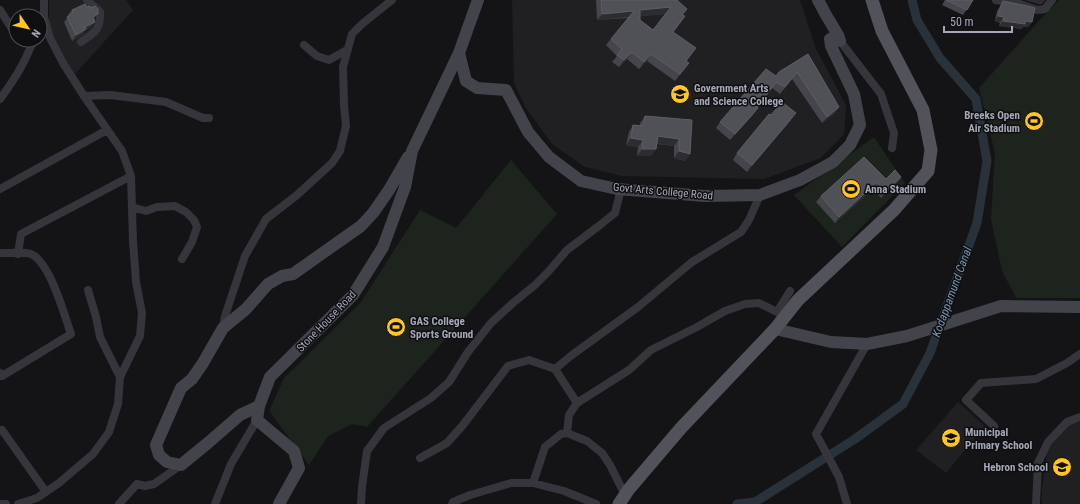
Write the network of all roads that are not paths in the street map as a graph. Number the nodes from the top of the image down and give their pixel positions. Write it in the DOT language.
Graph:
graph roads {
  1 [pos="87,0"];
  2 [pos="392,0"];
  3 [pos="478,0"];
  4 [pos="818,0"];
  5 [pos="872,0"];
  6 [pos="996,0"];
  7 [pos="1052,0"];
  8 [pos="0,10"];
  9 [pos="8,22"];
  10 [pos="48,34"];
  11 [pos="839,38"];
  12 [pos="81,42"];
  13 [pos="304,45"];
  14 [pos="30,48"];
  15 [pos="347,50"];
  16 [pos="459,53"];
  17 [pos="84,96"];
  18 [pos="0,99"];
  19 [pos="209,118"];
  20 [pos="107,130"];
  21 [pos="892,148"];
  22 [pos="412,151"];
  23 [pos="131,176"];
  24 [pos="0,189"];
  25 [pos="621,189"];
  26 [pos="760,195"];
  27 [pos="132,207"];
  28 [pos="0,253"];
  29 [pos="18,254"];
  30 [pos="182,259"];
  31 [pos="88,290"];
  32 [pos="790,292"];
  33 [pos="1080,307"];
  34 [pos="781,314"];
  35 [pos="223,328"];
  36 [pos="775,329"];
  37 [pos="867,344"];
  38 [pos="1080,354"];
  39 [pos="555,369"];
  40 [pos="0,374"];
  41 [pos="120,377"];
  42 [pos="577,404"];
  43 [pos="259,406"];
  44 [pos="1080,417"];
  45 [pos="257,420"];
  46 [pos="994,426"];
  47 [pos="2,430"];
  48 [pos="567,433"];
  49 [pos="420,458"];
  50 [pos="181,465"];
  51 [pos="532,483"];
  52 [pos="46,492"];
  53 [pos="622,500"];
  54 [pos="0,504"];
  55 [pos="6,504"];
  56 [pos="18,504"];
  57 [pos="119,504"];
  58 [pos="215,504"];
  59 [pos="279,504"];
  60 [pos="362,504"];
  61 [pos="452,504"];
  62 [pos="596,504"];
  63 [pos="847,504"];
  64 [pos="1036,504"];
  1 -- 12 [label="street"];
  2 -- 15 [label="street"];
  3 -- 16 [label="street"];
  4 -- 11 [label="street"];
  5 -- 34 [label="main road"];
  6 -- 7 [label="street"];
  8 -- 9 [label="street"];
  10 -- 17 [label="street"];
  11 -- 21 [label="street"];
  11 -- 26 [label="street, Govt Arts College Road"];
  13 -- 15 [label="street"];
  14 -- 18 [label="street"];
  15 -- 35 [label="street"];
  16 -- 22 [label="street, Stone House Road"];
  16 -- 25 [label="street, Govt Arts College Road"];
  17 -- 19 [label="street"];
  17 -- 20 [label="street"];
  20 -- 23 [label="street"];
  20 -- 24 [label="street"];
  22 -- 35 [label="street"];
  22 -- 43 [label="street, Stone House Road"];
  23 -- 27 [label="street"];
  23 -- 29 [label="street"];
  25 -- 26 [label="street, Govt Arts College Road"];
  25 -- 60 [label="street"];
  26 -- 39 [label="street"];
  27 -- 30 [label="street"];
  27 -- 41 [label="street"];
  28 -- 29 [label="street"];
  29 -- 40 [label="street"];
  31 -- 41 [label="street"];
  32 -- 34 [label="street"];
  33 -- 37 [label="street"];
  34 -- 36 [label="main road"];
  34 -- 42 [label="street"];
  35 -- 50 [label="street"];
  36 -- 37 [label="street"];
  36 -- 53 [label="main road"];
  37 -- 63 [label="street"];
  38 -- 46 [label="street"];
  39 -- 42 [label="street"];
  39 -- 49 [label="street"];
  41 -- 52 [label="street"];
  42 -- 48 [label="street"];
  43 -- 45 [label="street, Stone House Road"];
  43 -- 50 [label="street"];
  44 -- 64 [label="street"];
  45 -- 58 [label="street"];
  45 -- 59 [label="street"];
  47 -- 52 [label="street"];
  48 -- 51 [label="street"];
  48 -- 53 [label="street"];
  50 -- 57 [label="street"];
  51 -- 61 [label="street"];
  51 -- 62 [label="street"];
  52 -- 56 [label="street"];
  54 -- 55 [label="street"];
}
